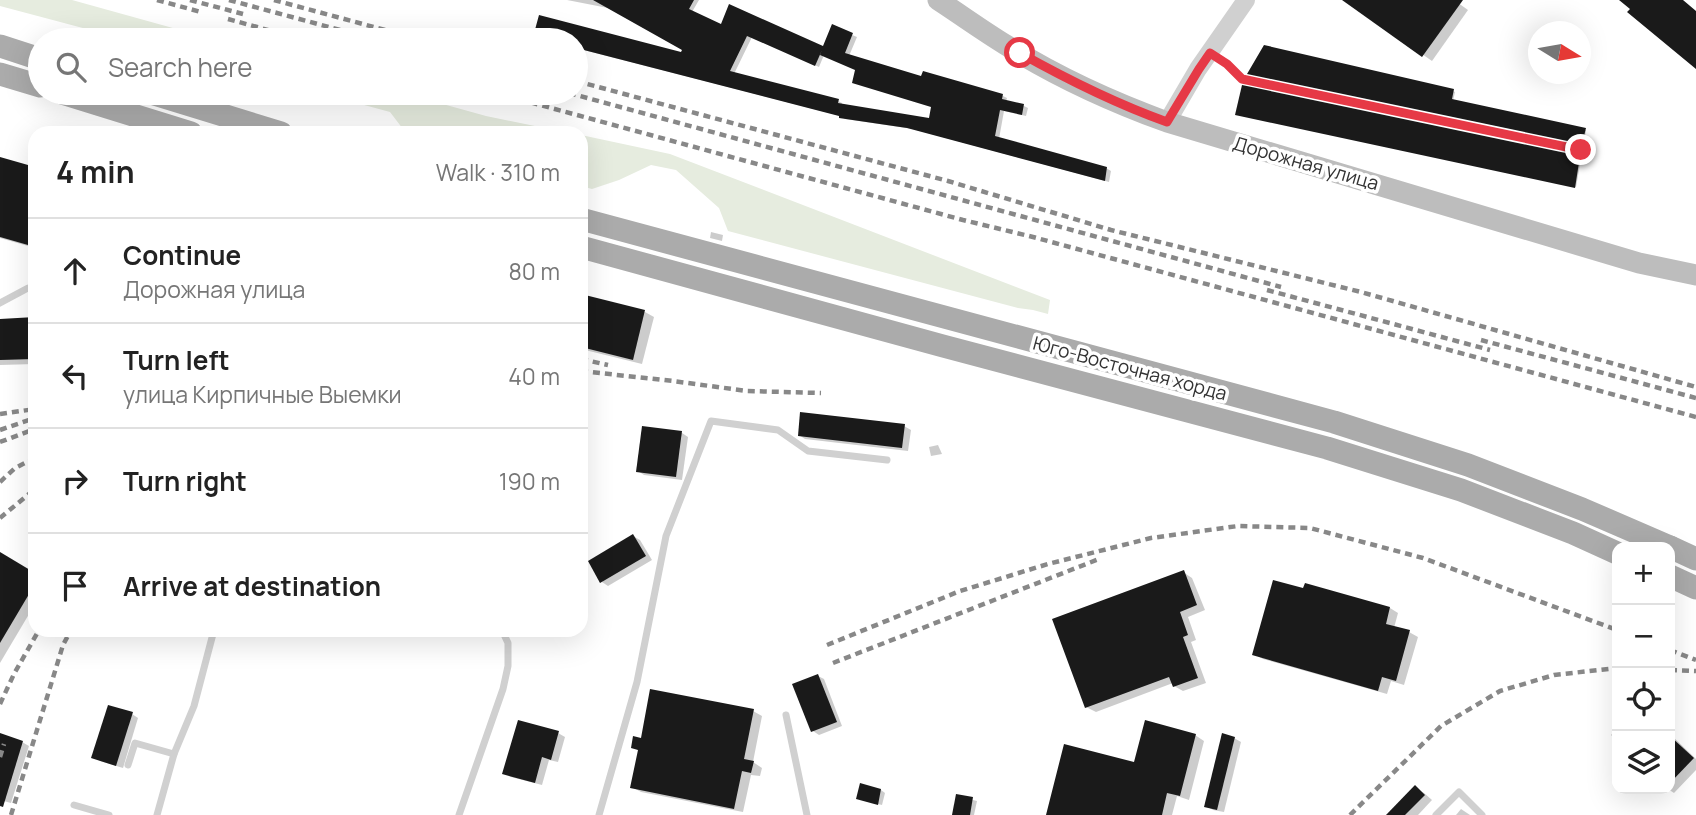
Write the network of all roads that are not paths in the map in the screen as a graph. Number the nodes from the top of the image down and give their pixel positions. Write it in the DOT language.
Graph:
graph roads {
  1 [pos="938,0"];
  2 [pos="1246,0"];
  3 [pos="0,46"];
  4 [pos="1210,53"];
  5 [pos="28,55"];
  6 [pos="0,74"];
  7 [pos="0,84"];
  8 [pos="28,84"];
  9 [pos="28,87"];
  10 [pos="98,105"];
  11 [pos="189,105"];
  12 [pos="1167,122"];
  13 [pos="168,126"];
  14 [pos="258,126"];
  15 [pos="1581,150"];
  16 [pos="588,221"];
  17 [pos="588,249"];
  18 [pos="1696,275"];
  19 [pos="28,288"];
  20 [pos="0,303"];
  21 [pos="887,460"];
  22 [pos="1658,542"];
  23 [pos="1675,549"];
  24 [pos="1612,551"];
  25 [pos="1696,559"];
  26 [pos="1675,578"];
  27 [pos="1696,588"];
  28 [pos="212,637"];
  29 [pos="505,637"];
  30 [pos="786,715"];
  31 [pos="174,754"];
  32 [pos="128,765"];
  33 [pos="74,805"];
  34 [pos="602,814"];
  35 [pos="109,815"];
  36 [pos="158,815"];
  37 [pos="459,815"];
  38 [pos="807,815"];
  39 [pos="1436,815"];
  40 [pos="1482,815"];
  1 -- 12 [label="main road, Дорожная улица"];
  2 -- 4 [label="street"];
  3 -- 5 [label="main road"];
  4 -- 12 [label="street"];
  4 -- 15 [label="lane"];
  6 -- 8 [label="main road"];
  7 -- 9 [label="main road"];
  10 -- 13 [label="main road"];
  11 -- 14 [label="main road"];
  12 -- 18 [label="main road, Дорожная улица"];
  16 -- 22 [label="main road, Юго-Восточная хорда"];
  17 -- 24 [label="main road, Юго-Восточная хорда"];
  19 -- 20 [label="lane"];
  21 -- 34 [label="lane"];
  23 -- 25 [label="main road, Юго-Восточная хорда"];
  26 -- 27 [label="main road"];
  28 -- 31 [label="lane"];
  29 -- 37 [label="lane"];
  30 -- 38 [label="lane"];
  31 -- 32 [label="lane"];
  31 -- 36 [label="lane"];
  33 -- 35 [label="lane"];
  39 -- 40 [label="lane"];
}
